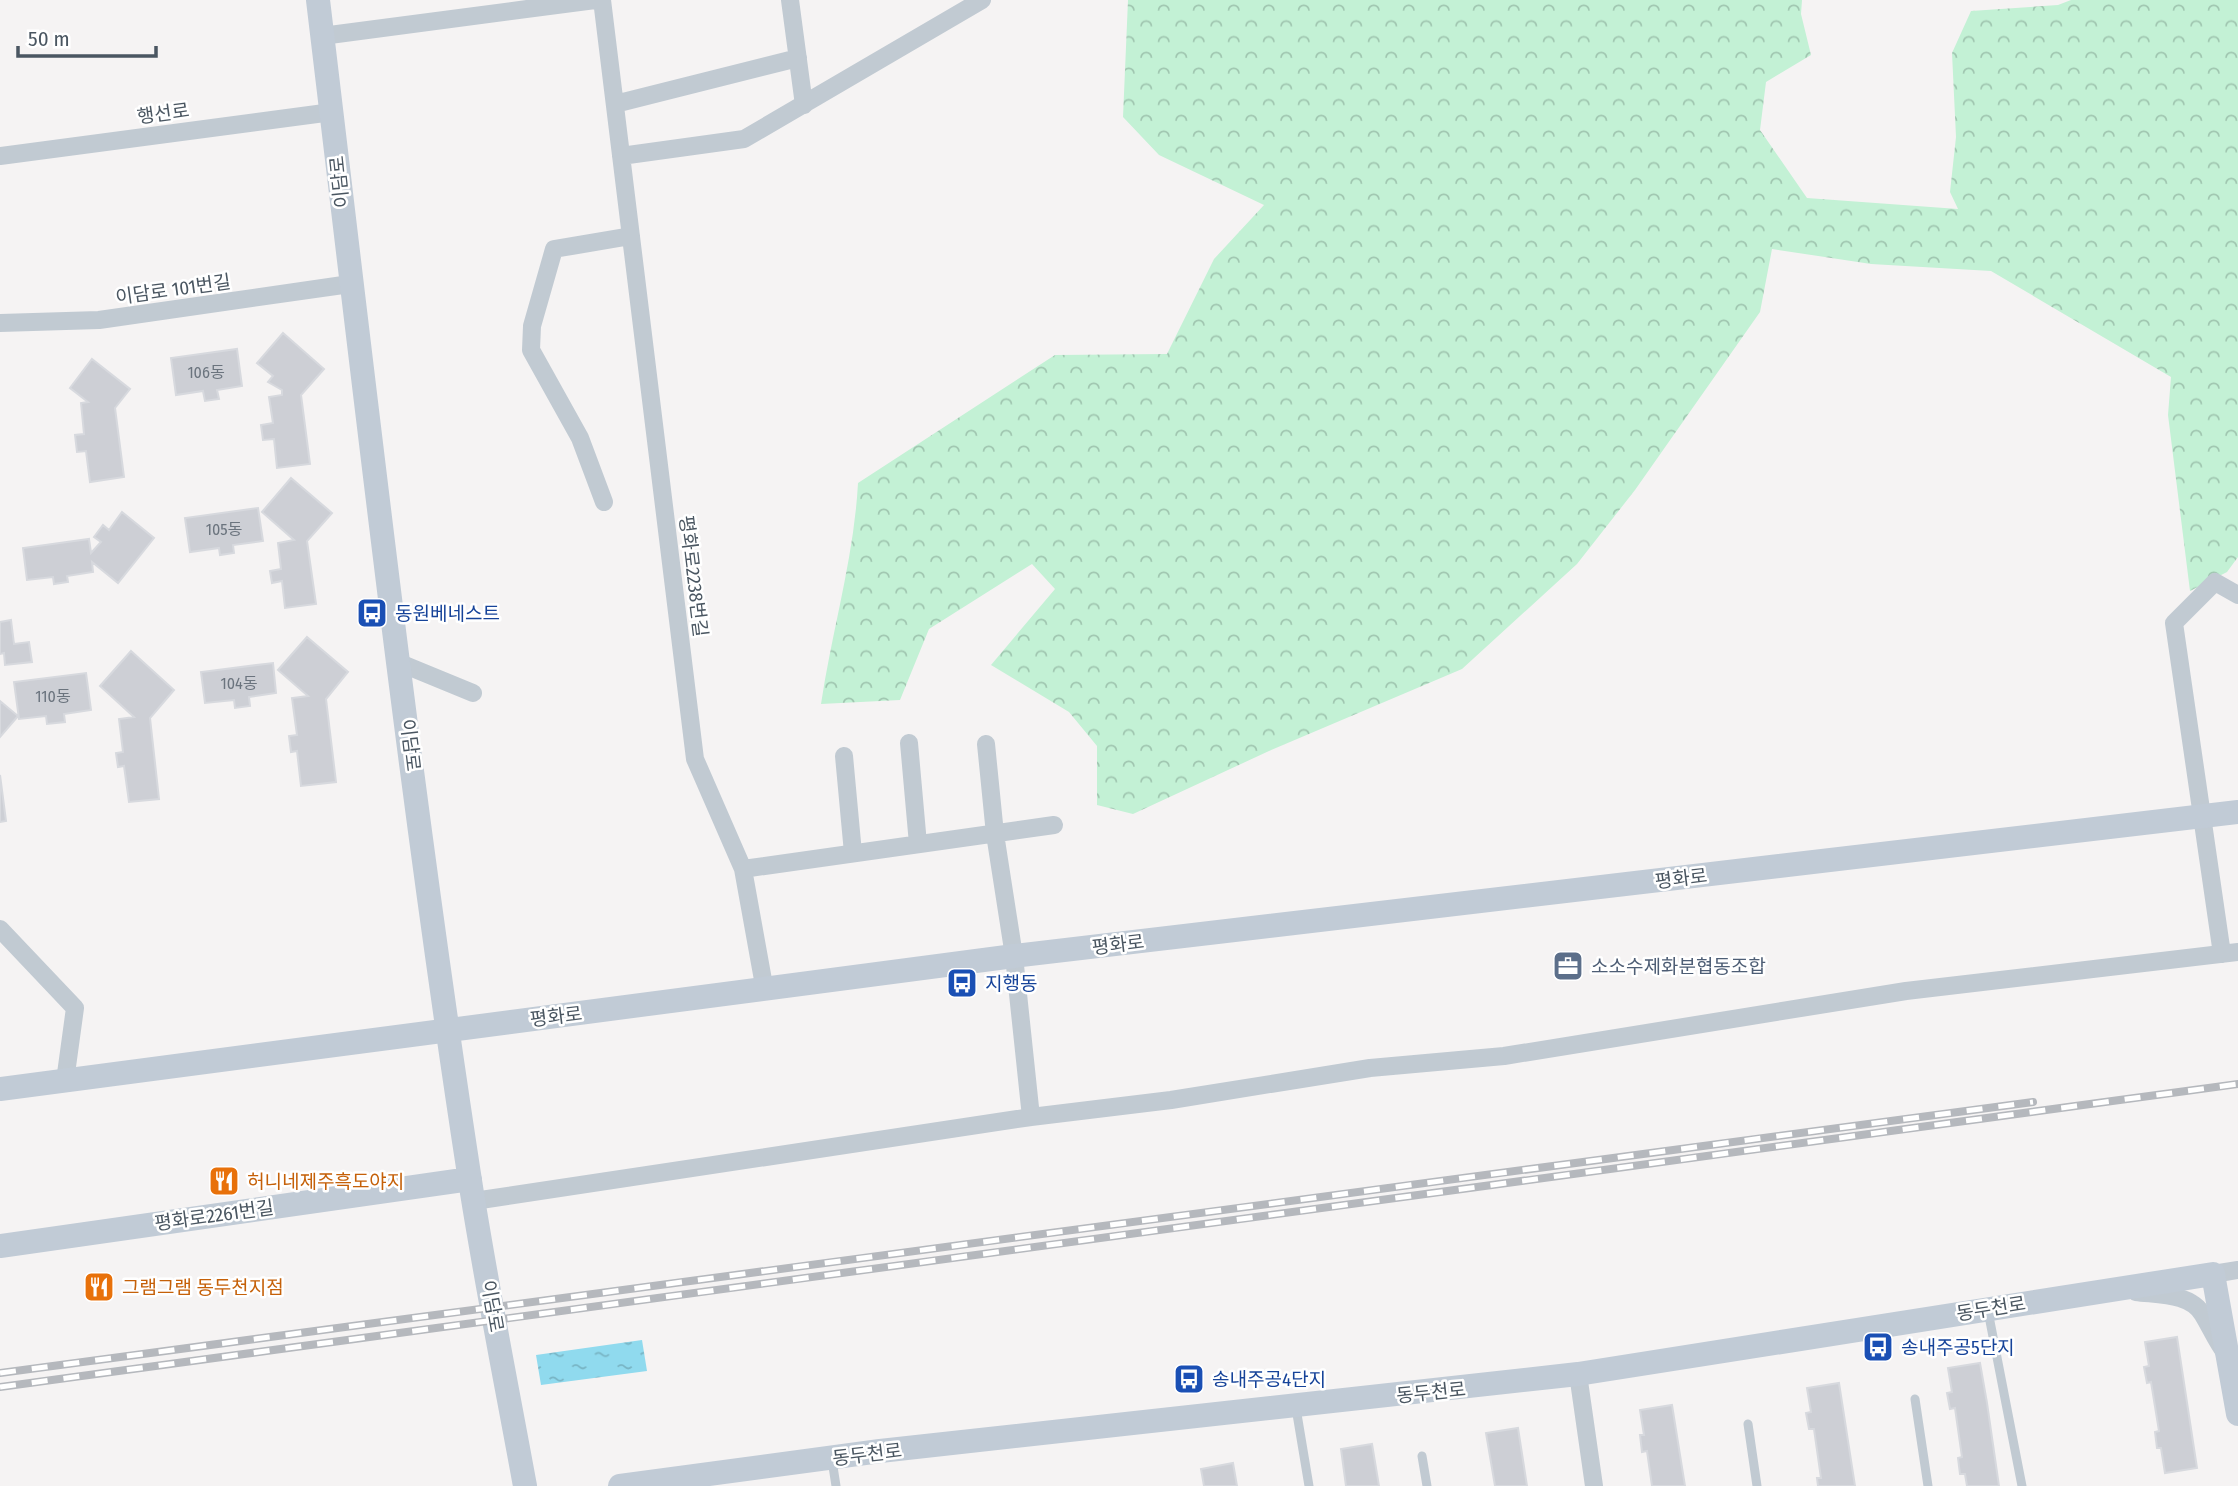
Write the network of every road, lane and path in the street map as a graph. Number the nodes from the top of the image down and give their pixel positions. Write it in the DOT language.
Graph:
graph roads {
  1 [pos="318,0"];
  2 [pos="595,0"];
  3 [pos="602,0"];
  4 [pos="790,0"];
  5 [pos="982,0"];
  6 [pos="322,36"];
  7 [pos="798,58"];
  8 [pos="615,104"];
  9 [pos="804,105"];
  10 [pos="332,112"];
  11 [pos="0,156"];
  12 [pos="621,156"];
  13 [pos="631,236"];
  14 [pos="351,284"];
  15 [pos="0,323"];
  16 [pos="604,502"];
  17 [pos="2238,595"];
  18 [pos="400,663"];
  19 [pos="472,693"];
  20 [pos="909,743"];
  21 [pos="986,744"];
  22 [pos="844,756"];
  23 [pos="2238,812"];
  24 [pos="2203,816"];
  25 [pos="1055,825"];
  26 [pos="995,834"];
  27 [pos="918,844"];
  28 [pos="853,853"];
  29 [pos="743,869"];
  30 [pos="0,929"];
  31 [pos="2230,953"];
  32 [pos="1014,956"];
  33 [pos="765,991"];
  34 [pos="448,1030"];
  35 [pos="65,1081"];
  36 [pos="0,1089"];
  37 [pos="1031,1117"];
  38 [pos="472,1190"];
  39 [pos="0,1246"];
  40 [pos="2238,1270"];
  41 [pos="2213,1274"];
  42 [pos="2115,1289"];
  43 [pos="1988,1309"];
  44 [pos="2233,1367"];
  45 [pos="1578,1374"];
  46 [pos="1915,1399"];
  47 [pos="1296,1406"];
  48 [pos="2238,1414"];
  49 [pos="1748,1424"];
  50 [pos="1422,1456"];
  51 [pos="832,1458"];
  52 [pos="525,1486"];
  53 [pos="620,1486"];
  54 [pos="836,1486"];
  55 [pos="1309,1486"];
  56 [pos="1427,1486"];
  57 [pos="1594,1486"];
  58 [pos="1757,1486"];
  59 [pos="1928,1486"];
  60 [pos="2022,1486"];
  1 -- 6 [label="street, 이담로"];
  2 -- 6 [label="street"];
  3 -- 8 [label="street, 평화로2238번길"];
  4 -- 7 [label="street"];
  5 -- 9 [label="street"];
  6 -- 10 [label="street, 이담로"];
  7 -- 8 [label="street"];
  7 -- 9 [label="street"];
  8 -- 12 [label="street, 평화로2238번길"];
  9 -- 12 [label="street"];
  10 -- 11 [label="street, 행선로"];
  10 -- 14 [label="street, 이담로"];
  12 -- 13 [label="street, 평화로2238번길"];
  13 -- 16 [label="street"];
  13 -- 29 [label="street, 평화로2238번길"];
  14 -- 15 [label="street, 이담로 101번길"];
  14 -- 18 [label="street, 이담로"];
  17 -- 24 [label="street"];
  18 -- 19 [label="street"];
  18 -- 34 [label="street, 이담로"];
  20 -- 27 [label="street"];
  21 -- 26 [label="street"];
  22 -- 28 [label="street"];
  23 -- 24 [label="street, 평화로"];
  24 -- 31 [label="street"];
  24 -- 32 [label="street, 평화로"];
  25 -- 26 [label="street"];
  26 -- 27 [label="street"];
  26 -- 32 [label="street"];
  27 -- 28 [label="street"];
  28 -- 29 [label="street"];
  29 -- 33 [label="street, 평화로2238번길"];
  30 -- 35 [label="street"];
  31 -- 37 [label="street"];
  32 -- 33 [label="street, 평화로"];
  32 -- 37 [label="street"];
  33 -- 34 [label="street, 평화로"];
  34 -- 35 [label="street, 평화로"];
  34 -- 38 [label="street, 이담로"];
  35 -- 36 [label="street, 평화로"];
  37 -- 38 [label="street"];
  38 -- 39 [label="street, 평화로2261번길"];
  38 -- 52 [label="street, 이담로"];
  40 -- 41 [label="street, 동두천로"];
  41 -- 42 [label="street, 동두천로"];
  41 -- 44 [label="street"];
  42 -- 43 [label="street, 동두천로"];
  42 -- 44 [label="street"];
  43 -- 45 [label="street, 동두천로"];
  43 -- 60 [label="lane"];
  44 -- 48 [label="street"];
  45 -- 47 [label="street, 동두천로"];
  45 -- 57 [label="street"];
  46 -- 59 [label="lane"];
  47 -- 51 [label="street, 동두천로"];
  47 -- 55 [label="lane"];
  49 -- 58 [label="lane"];
  50 -- 56 [label="lane"];
  51 -- 53 [label="street, 동두천로"];
  51 -- 54 [label="lane"];
}
